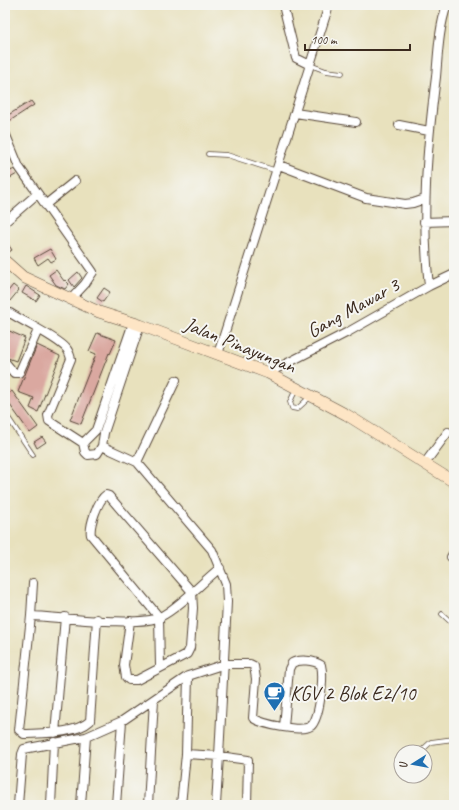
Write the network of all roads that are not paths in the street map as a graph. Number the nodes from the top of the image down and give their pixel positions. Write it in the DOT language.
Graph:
graph roads {
  1 [pos="283,5"];
  2 [pos="329,5"];
  3 [pos="447,5"];
  4 [pos="310,65"];
  5 [pos="342,73"];
  6 [pos="295,113"];
  7 [pos="356,122"];
  8 [pos="399,125"];
  9 [pos="429,131"];
  10 [pos="5,133"];
  11 [pos="208,154"];
  12 [pos="278,168"];
  13 [pos="75,181"];
  14 [pos="37,194"];
  15 [pos="425,199"];
  16 [pos="45,205"];
  17 [pos="454,221"];
  18 [pos="5,222"];
  19 [pos="424,222"];
  20 [pos="5,261"];
  21 [pos="454,274"];
  22 [pos="428,286"];
  23 [pos="71,299"];
  24 [pos="5,315"];
  25 [pos="136,324"];
  26 [pos="38,330"];
  27 [pos="218,354"];
  28 [pos="5,362"];
  29 [pos="268,372"];
  30 [pos="176,380"];
  31 [pos="297,388"];
  32 [pos="312,395"];
  33 [pos="5,414"];
  34 [pos="102,427"];
  35 [pos="448,432"];
  36 [pos="83,443"];
  37 [pos="102,446"];
  38 [pos="33,455"];
  39 [pos="137,462"];
  40 [pos="425,463"];
  41 [pos="454,482"];
  42 [pos="220,568"];
  43 [pos="33,583"];
  44 [pos="192,592"];
  45 [pos="442,614"];
  46 [pos="31,616"];
  47 [pos="65,617"];
  48 [pos="160,617"];
  49 [pos="97,620"];
  50 [pos="130,621"];
  51 [pos="454,626"];
  52 [pos="225,664"];
  53 [pos="160,666"];
  54 [pos="188,676"];
  55 [pos="154,700"];
  56 [pos="122,721"];
  57 [pos="284,727"];
  58 [pos="54,733"];
  59 [pos="86,737"];
  60 [pos="454,739"];
  61 [pos="54,742"];
  62 [pos="429,744"];
  63 [pos="186,754"];
  64 [pos="219,756"];
  65 [pos="18,805"];
  66 [pos="51,805"];
  67 [pos="81,805"];
  68 [pos="116,805"];
  69 [pos="148,805"];
  70 [pos="182,805"];
  71 [pos="216,805"];
  72 [pos="247,805"];
  1 -- 4 [label="street"];
  2 -- 4 [label="street"];
  3 -- 9 [label="street"];
  4 -- 5 [label="lane"];
  4 -- 6 [label="street"];
  6 -- 7 [label="street"];
  6 -- 12 [label="street"];
  8 -- 9 [label="street"];
  9 -- 15 [label="street"];
  10 -- 14 [label="street"];
  11 -- 12 [label="lane"];
  12 -- 15 [label="street"];
  12 -- 27 [label="street"];
  13 -- 16 [label="street"];
  14 -- 16 [label="street"];
  14 -- 18 [label="street"];
  15 -- 19 [label="street"];
  16 -- 23 [label="street"];
  17 -- 19 [label="street"];
  19 -- 22 [label="street"];
  20 -- 23 [label="main road, Jalan Pinayungan"];
  21 -- 22 [label="street, Gang Mawar 3"];
  22 -- 29 [label="street, Gang Mawar 3"];
  23 -- 25 [label="main road, Jalan Pinayungan"];
  24 -- 26 [label="street"];
  25 -- 27 [label="main road, Jalan Pinayungan"];
  25 -- 34 [label="street"];
  26 -- 28 [label="street"];
  26 -- 36 [label="street"];
  27 -- 29 [label="main road, Jalan Pinayungan"];
  29 -- 31 [label="main road, Jalan Pinayungan"];
  30 -- 39 [label="street"];
  31 -- 32 [label="main road, Jalan Pinayungan"];
  31 -- 32 [label="lane"];
  32 -- 40 [label="main road, Jalan Pinayungan"];
  33 -- 38 [label="lane"];
  34 -- 36 [label="street"];
  34 -- 37 [label="street"];
  35 -- 40 [label="street"];
  36 -- 37 [label="street"];
  37 -- 39 [label="street"];
  39 -- 42 [label="street"];
  40 -- 41 [label="main road, Jalan Pinayungan"];
  42 -- 44 [label="street"];
  42 -- 52 [label="street"];
  43 -- 46 [label="street"];
  44 -- 48 [label="street"];
  44 -- 48 [label="street"];
  44 -- 53 [label="street"];
  45 -- 51 [label="lane"];
  46 -- 47 [label="street"];
  46 -- 58 [label="street"];
  47 -- 49 [label="street"];
  47 -- 58 [label="street"];
  48 -- 50 [label="street"];
  48 -- 53 [label="street"];
  49 -- 50 [label="street"];
  49 -- 58 [label="street"];
  50 -- 53 [label="street"];
  52 -- 54 [label="street"];
  52 -- 57 [label="street"];
  52 -- 64 [label="street"];
  54 -- 55 [label="street"];
  54 -- 63 [label="street"];
  55 -- 56 [label="street"];
  55 -- 69 [label="street"];
  56 -- 59 [label="street"];
  56 -- 68 [label="street"];
  57 -- 57 [label="street"];
  59 -- 61 [label="street"];
  59 -- 67 [label="street"];
  60 -- 62 [label="lane"];
  61 -- 65 [label="street"];
  61 -- 66 [label="street"];
  63 -- 64 [label="street"];
  63 -- 70 [label="street"];
  64 -- 71 [label="street"];
  64 -- 72 [label="street"];
}
